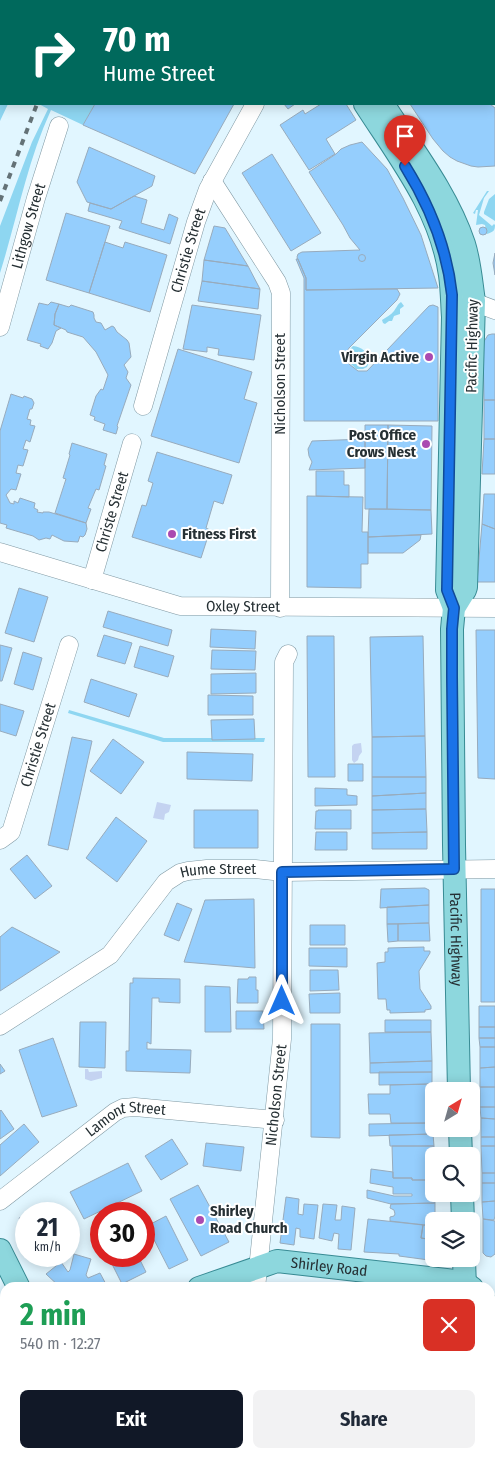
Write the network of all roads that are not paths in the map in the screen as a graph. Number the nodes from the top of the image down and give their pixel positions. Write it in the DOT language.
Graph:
graph roads {
  1 [pos="254,105"];
  2 [pos="366,105"];
  3 [pos="384,105"];
  4 [pos="59,126"];
  5 [pos="212,181"];
  6 [pos="452,295"];
  7 [pos="474,301"];
  8 [pos="495,310"];
  9 [pos="0,327"];
  10 [pos="143,406"];
  11 [pos="132,444"];
  12 [pos="0,552"];
  13 [pos="92,580"];
  14 [pos="280,608"];
  15 [pos="454,608"];
  16 [pos="495,608"];
  17 [pos="69,645"];
  18 [pos="288,654"];
  19 [pos="0,840"];
  20 [pos="454,869"];
  21 [pos="495,869"];
  22 [pos="282,872"];
  23 [pos="0,1026"];
  24 [pos="459,1082"];
  25 [pos="274,1120"];
  26 [pos="0,1201"];
  27 [pos="0,1250"];
  28 [pos="465,1267"];
  29 [pos="257,1277"];
  30 [pos="16,1282"];
  31 [pos="231,1282"];
  32 [pos="457,1282"];
  33 [pos="467,1282"];
  1 -- 5 [label="street, Christie Street"];
  2 -- 6 [label="main road, Pacific Highway"];
  3 -- 7 [label="main road, Pacific Highway"];
  4 -- 9 [label="street, Lithgow Street"];
  5 -- 10 [label="street, Christie Street"];
  5 -- 14 [label="street, Nicholson Street"];
  6 -- 7 [label="street"];
  6 -- 15 [label="main road, Pacific Highway"];
  7 -- 8 [label="street"];
  7 -- 15 [label="main road, Pacific Highway"];
  11 -- 13 [label="street, Christe Street"];
  12 -- 13 [label="street, Oxley Street"];
  13 -- 14 [label="street, Oxley Street"];
  14 -- 15 [label="street, Oxley Street"];
  15 -- 16 [label="street, Oxley Street"];
  15 -- 20 [label="main road, Pacific Highway"];
  17 -- 19 [label="street, Christie Street"];
  18 -- 22 [label="street, Nicholson Street"];
  20 -- 21 [label="street, Hume Street"];
  20 -- 22 [label="street, Hume Street"];
  20 -- 24 [label="main road, Pacific Highway"];
  22 -- 23 [label="street, Hume Street"];
  22 -- 25 [label="street, Nicholson Street"];
  25 -- 26 [label="street, Lamont Street"];
  25 -- 29 [label="street, Nicholson Street"];
  27 -- 30 [label="main road"];
  28 -- 33 [label="main road"];
  29 -- 31 [label="main road, Shirley Road"];
  29 -- 32 [label="main road, Shirley Road"];
}
